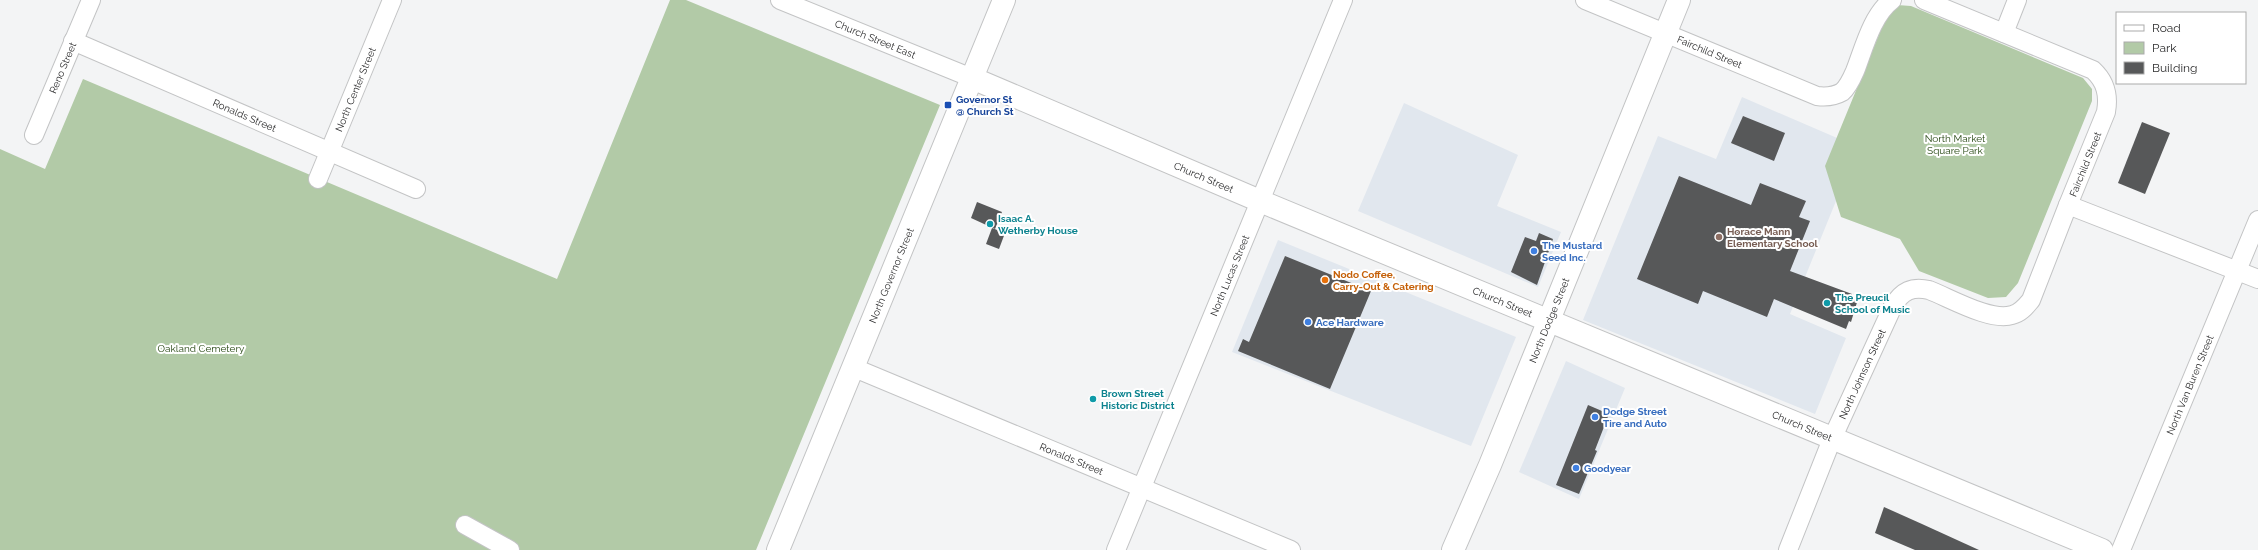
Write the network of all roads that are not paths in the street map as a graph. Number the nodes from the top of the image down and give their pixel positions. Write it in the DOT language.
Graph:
graph roads {
  1 [pos="91,0"];
  2 [pos="392,0"];
  3 [pos="780,0"];
  4 [pos="1004,0"];
  5 [pos="1343,0"];
  6 [pos="1585,0"];
  7 [pos="1679,0"];
  8 [pos="1892,0"];
  9 [pos="1924,0"];
  10 [pos="2017,0"];
  11 [pos="2004,33"];
  12 [pos="1665,34"];
  13 [pos="73,41"];
  14 [pos="972,78"];
  15 [pos="34,135"];
  16 [pos="328,151"];
  17 [pos="318,178"];
  18 [pos="416,189"];
  19 [pos="1260,202"];
  20 [pos="2068,205"];
  21 [pos="2258,220"];
  22 [pos="2237,270"];
  23 [pos="2258,279"];
  24 [pos="1548,320"];
  25 [pos="852,367"];
  26 [pos="1832,439"];
  27 [pos="1142,488"];
  28 [pos="465,525"];
  29 [pos="510,550"];
  30 [pos="778,550"];
  31 [pos="1116,550"];
  32 [pos="1292,550"];
  33 [pos="1453,550"];
  34 [pos="1788,550"];
  35 [pos="2102,550"];
  36 [pos="2121,550"];
  1 -- 13 [label="street, Reno Street"];
  2 -- 16 [label="street, North Center Street"];
  3 -- 14 [label="street, Church Street East"];
  4 -- 14 [label="street, North Governor Street"];
  5 -- 19 [label="street, North Lucas Street"];
  6 -- 12 [label="street, Fairchild Street"];
  7 -- 12 [label="street, North Dodge Street"];
  8 -- 12 [label="street, Fairchild Street"];
  9 -- 11 [label="street, Fairchild Street"];
  10 -- 11 [label="street"];
  11 -- 20 [label="street, Fairchild Street"];
  12 -- 24 [label="street, North Dodge Street"];
  13 -- 15 [label="street, Reno Street"];
  13 -- 16 [label="street, Ronalds Street"];
  14 -- 19 [label="street, Church Street"];
  14 -- 25 [label="street, North Governor Street"];
  16 -- 17 [label="street, North Center Street"];
  16 -- 18 [label="street, Ronalds Street"];
  19 -- 24 [label="street, Church Street"];
  19 -- 27 [label="street, North Lucas Street"];
  20 -- 22 [label="street, Fairchild Street"];
  20 -- 26 [label="street, North Johnson Street"];
  21 -- 22 [label="street, North Van Buren Street"];
  22 -- 23 [label="street, Fairchild Street"];
  22 -- 36 [label="street, North Van Buren Street"];
  24 -- 26 [label="street, Church Street"];
  24 -- 33 [label="street, North Dodge Street"];
  25 -- 27 [label="street, Ronalds Street"];
  25 -- 30 [label="street, North Governor Street"];
  26 -- 34 [label="street, North Johnson Street"];
  26 -- 35 [label="street, Church Street"];
  27 -- 31 [label="street, North Lucas Street"];
  27 -- 32 [label="street, Ronalds Street"];
  28 -- 29 [label="street"];
}
